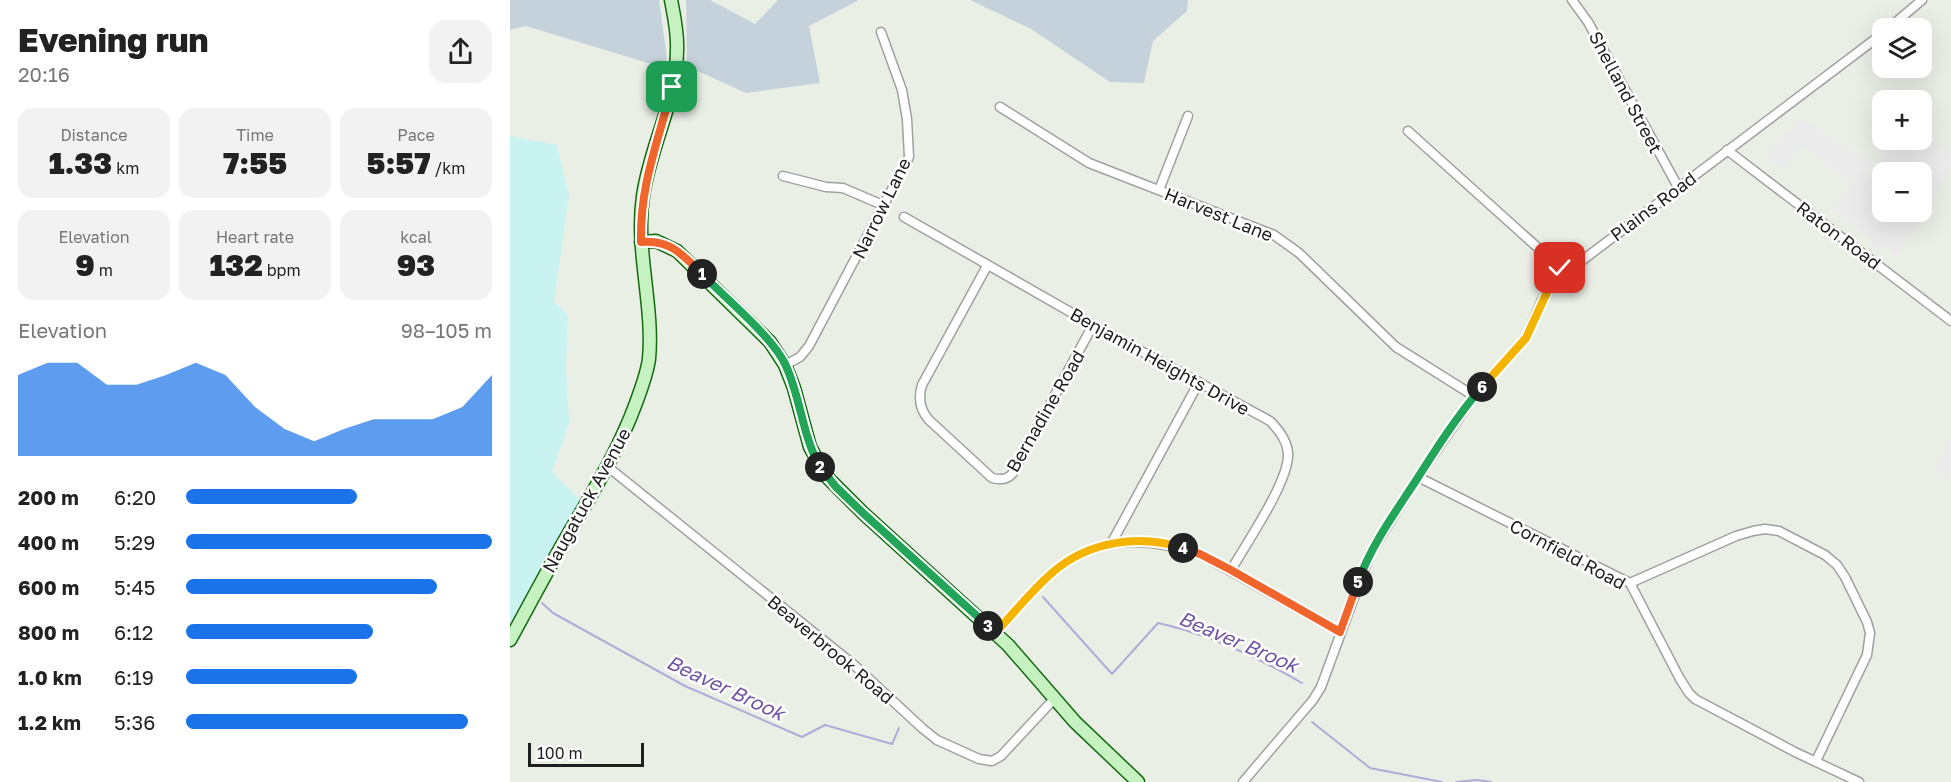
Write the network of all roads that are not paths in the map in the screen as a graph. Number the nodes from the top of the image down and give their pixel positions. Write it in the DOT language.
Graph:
graph roads {
  1 [pos="671,0"];
  2 [pos="1572,0"];
  3 [pos="1922,0"];
  4 [pos="1901,18"];
  5 [pos="881,32"];
  6 [pos="1872,42"];
  7 [pos="1000,107"];
  8 [pos="1188,116"];
  9 [pos="1408,132"];
  10 [pos="1727,150"];
  11 [pos="783,176"];
  12 [pos="1678,187"];
  13 [pos="1160,190"];
  14 [pos="885,206"];
  15 [pos="904,217"];
  16 [pos="641,242"];
  17 [pos="987,266"];
  18 [pos="1566,273"];
  19 [pos="1951,321"];
  20 [pos="1093,325"];
  21 [pos="785,364"];
  22 [pos="1199,382"];
  23 [pos="1474,396"];
  24 [pos="608,467"];
  25 [pos="1418,477"];
  26 [pos="1111,544"];
  27 [pos="1231,570"];
  28 [pos="1630,583"];
  29 [pos="1340,632"];
  30 [pos="995,633"];
  31 [pos="510,640"];
  32 [pos="1054,699"];
  33 [pos="1816,761"];
  34 [pos="1138,782"];
  35 [pos="1244,782"];
  36 [pos="1859,782"];
  1 -- 16 [label="main road, Naugatuck Avenue"];
  2 -- 12 [label="street, Shelland Street"];
  3 -- 4 [label="street"];
  5 -- 14 [label="street, Narrow Lane"];
  6 -- 10 [label="street, Plains Road"];
  7 -- 13 [label="street, Harvest Lane"];
  8 -- 13 [label="street"];
  9 -- 18 [label="street"];
  10 -- 12 [label="street, Plains Road"];
  10 -- 19 [label="street, Raton Road"];
  11 -- 14 [label="street"];
  12 -- 18 [label="street, Plains Road"];
  13 -- 23 [label="street, Harvest Lane"];
  14 -- 21 [label="street, Narrow Lane"];
  15 -- 17 [label="street, Benjamin Heights Drive"];
  16 -- 21 [label="main road"];
  16 -- 24 [label="main road, Naugatuck Avenue"];
  17 -- 20 [label="street, Benjamin Heights Drive"];
  17 -- 20 [label="street, Bernadine Road"];
  18 -- 23 [label="street, Plains Road"];
  20 -- 22 [label="street, Benjamin Heights Drive"];
  21 -- 30 [label="main road"];
  22 -- 26 [label="street"];
  22 -- 27 [label="street, Benjamin Heights Drive"];
  23 -- 25 [label="street, Plains Road"];
  24 -- 31 [label="main road, Naugatuck Avenue"];
  24 -- 32 [label="street, Beaverbrook Road"];
  25 -- 28 [label="street, Cornfield Road"];
  25 -- 29 [label="street, Plains Road"];
  26 -- 27 [label="street"];
  26 -- 30 [label="street"];
  27 -- 29 [label="street"];
  28 -- 33 [label="street, Cornfield Road"];
  28 -- 33 [label="street"];
  29 -- 35 [label="street, Plains Road"];
  30 -- 32 [label="main road"];
  32 -- 34 [label="main road"];
  33 -- 36 [label="street, Cornfield Road"];
}
